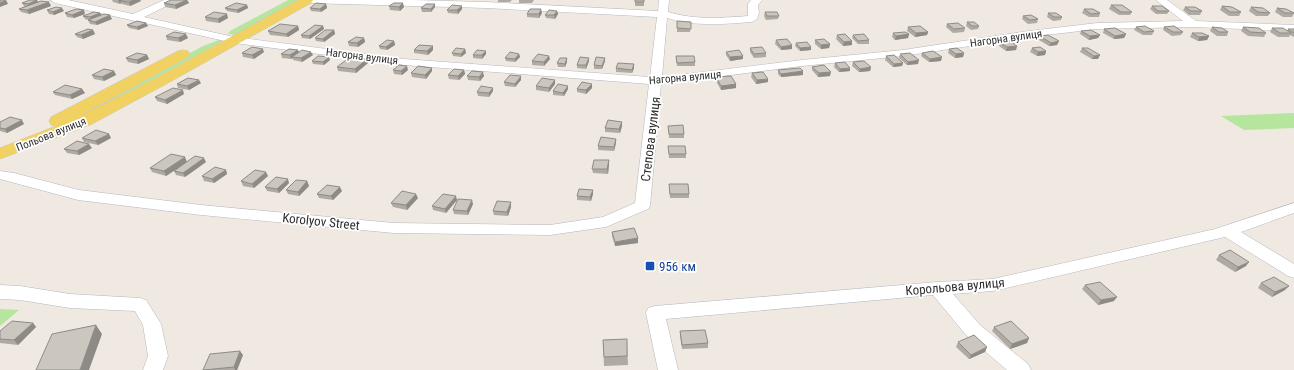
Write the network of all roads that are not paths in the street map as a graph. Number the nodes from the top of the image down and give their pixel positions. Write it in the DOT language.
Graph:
graph roads {
  1 [pos="55,0"];
  2 [pos="172,0"];
  3 [pos="284,0"];
  4 [pos="307,0"];
  5 [pos="664,0"];
  6 [pos="1161,0"];
  7 [pos="755,2"];
  8 [pos="490,3"];
  9 [pos="663,14"];
  10 [pos="135,17"];
  11 [pos="1193,24"];
  12 [pos="1294,28"];
  13 [pos="217,36"];
  14 [pos="234,40"];
  15 [pos="656,81"];
  16 [pos="4,153"];
  17 [pos="0,175"];
  18 [pos="642,206"];
  19 [pos="1294,208"];
  20 [pos="1227,231"];
  21 [pos="1294,272"];
  22 [pos="937,288"];
  23 [pos="0,292"];
  24 [pos="154,367"];
  25 [pos="668,370"];
  26 [pos="1021,370"];
  1 -- 10 [label="street, Нагорна вулиця"];
  2 -- 10 [label="street"];
  3 -- 13 [label="main road, Польова вулиця"];
  4 -- 8 [label="street"];
  4 -- 14 [label="main road, Польова вулиця"];
  5 -- 9 [label="street, Степова вулиця"];
  6 -- 11 [label="street"];
  7 -- 9 [label="street"];
  8 -- 9 [label="street"];
  9 -- 15 [label="street, Степова вулиця"];
  10 -- 13 [label="street, Нагорна вулиця"];
  11 -- 12 [label="street, Нагорна вулиця"];
  11 -- 15 [label="street, Нагорна вулиця"];
  13 -- 14 [label="street, Нагорна вулиця"];
  13 -- 16 [label="main road, Польова вулиця"];
  14 -- 15 [label="street, Нагорна вулиця"];
  14 -- 16 [label="main road, Польова вулиця"];
  15 -- 18 [label="street, Степова вулиця"];
  17 -- 18 [label="street, Korolyov Street"];
  19 -- 20 [label="street, Корольова вулиця"];
  20 -- 21 [label="street"];
  20 -- 22 [label="street, Корольова вулиця"];
  22 -- 25 [label="street, Корольова вулиця"];
  22 -- 26 [label="street"];
  23 -- 24 [label="street"];
}
